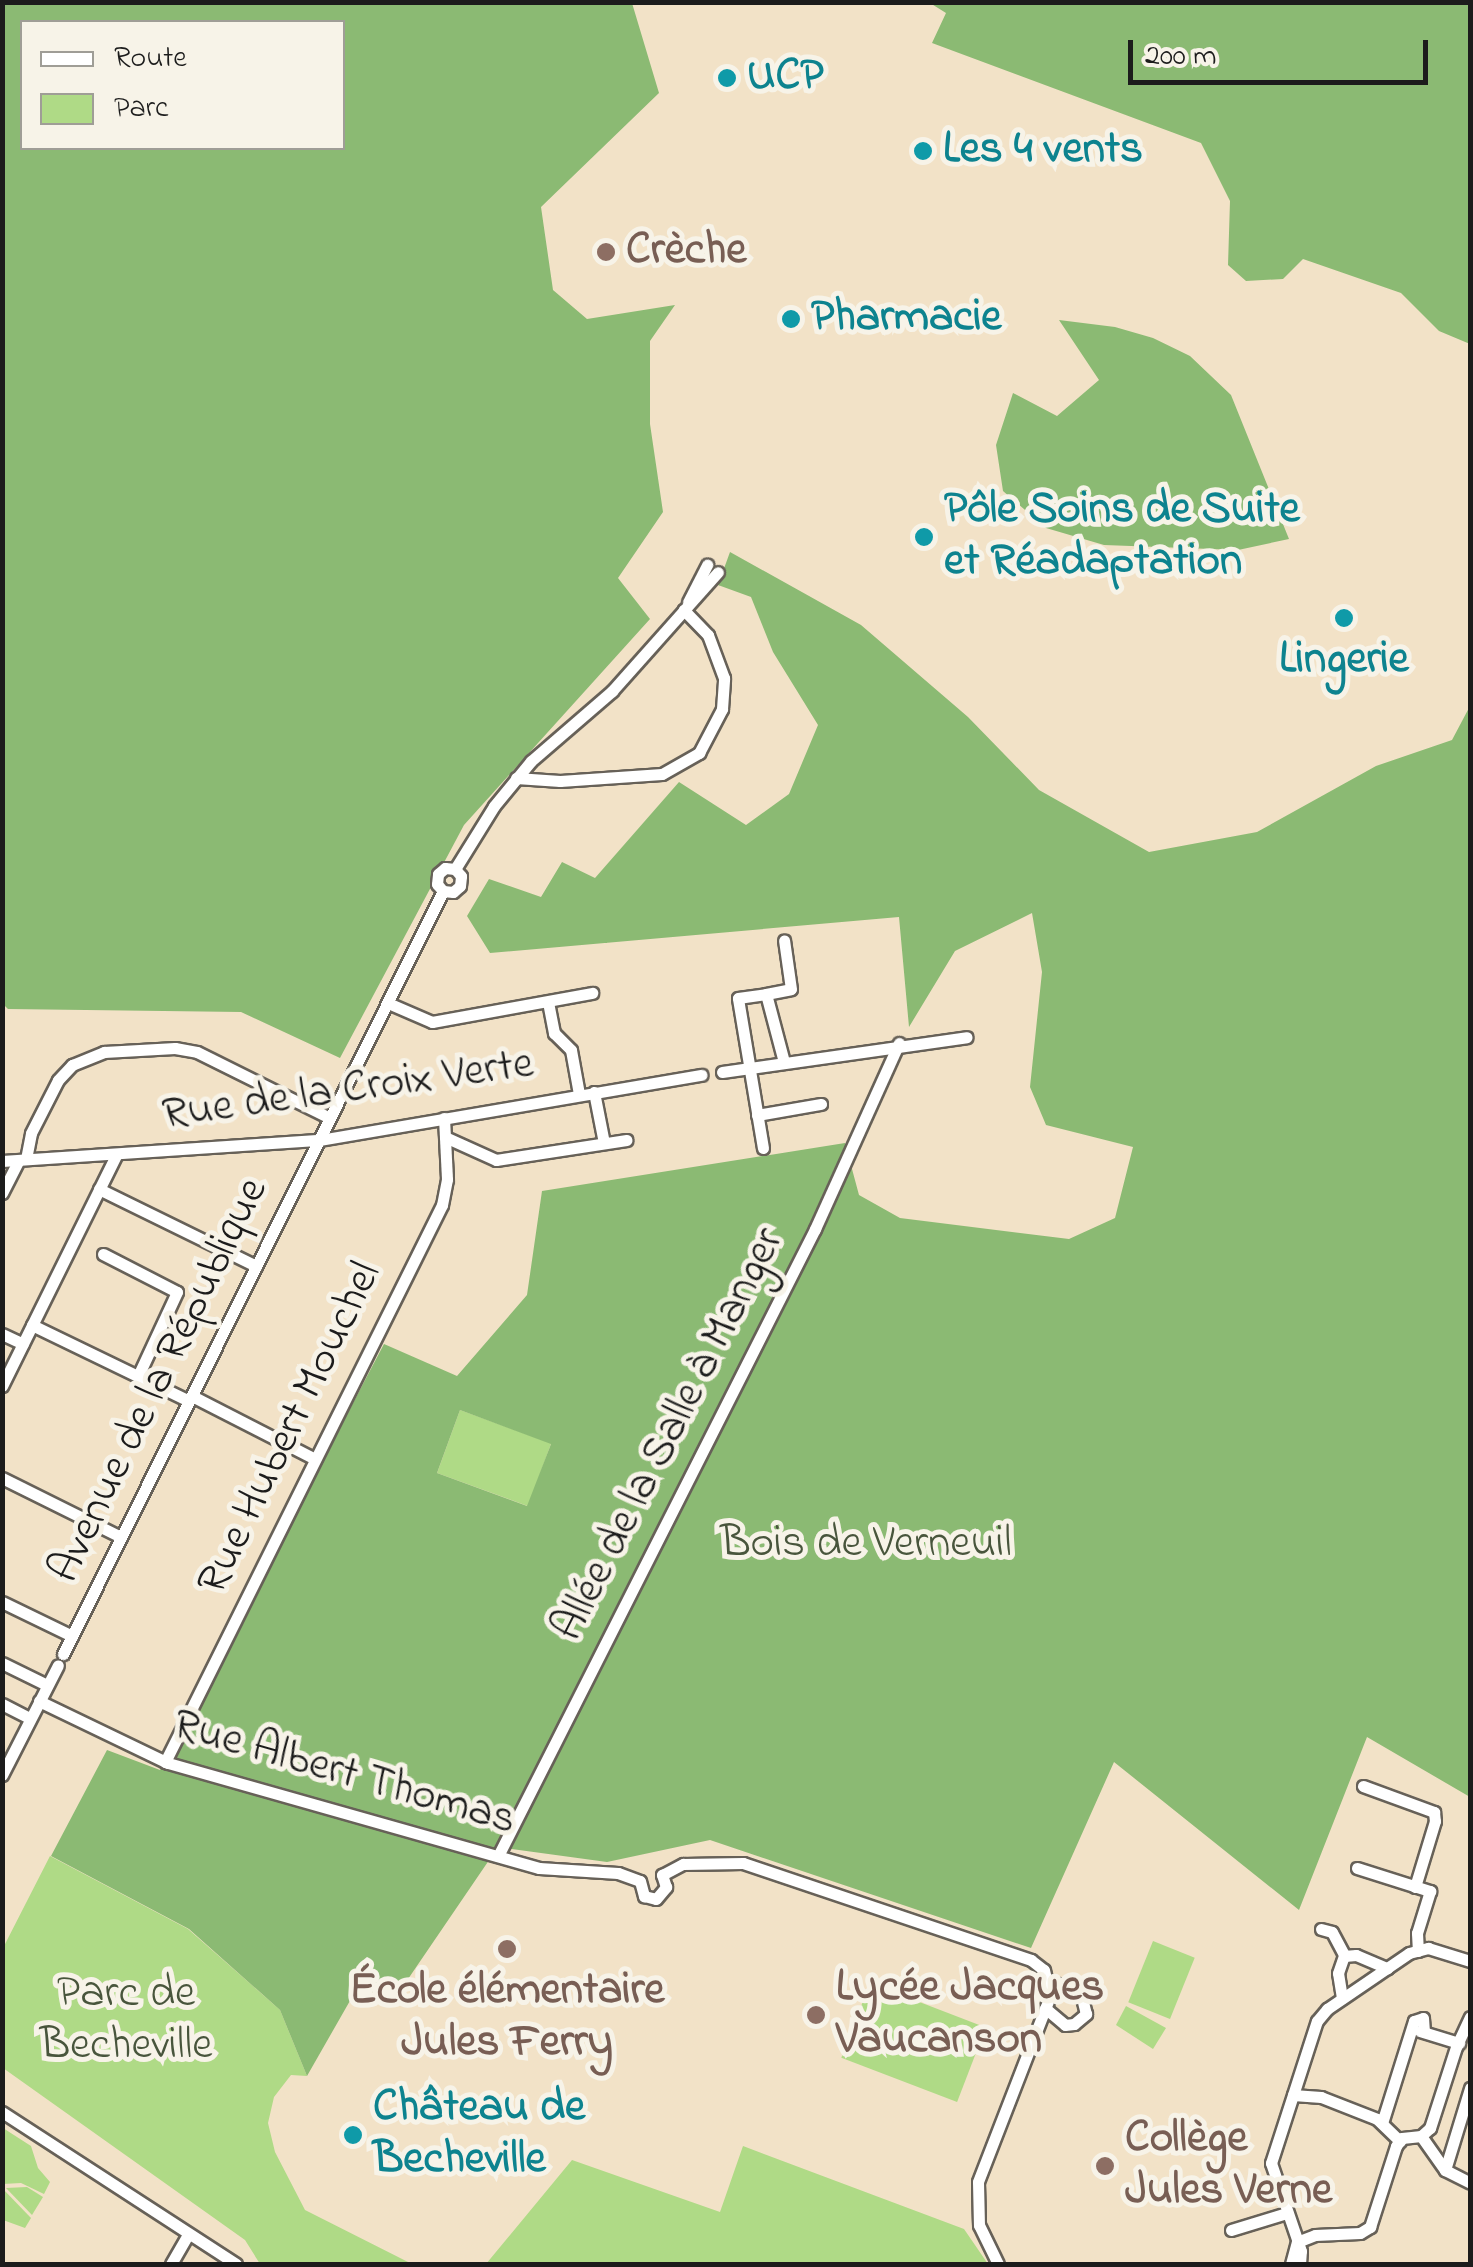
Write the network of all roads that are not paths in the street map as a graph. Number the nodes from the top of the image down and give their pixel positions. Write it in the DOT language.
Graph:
graph roads {
  1 [pos="712,569"];
  2 [pos="684,610"];
  3 [pos="516,778"];
  4 [pos="784,940"];
  5 [pos="592,993"];
  6 [pos="766,994"];
  7 [pos="548,1002"];
  8 [pos="388,1003"];
  9 [pos="967,1037"];
  10 [pos="899,1043"];
  11 [pos="784,1062"];
  12 [pos="749,1067"];
  13 [pos="722,1072"];
  14 [pos="701,1075"];
  15 [pos="594,1092"];
  16 [pos="579,1094"];
  17 [pos="821,1104"];
  18 [pos="758,1115"];
  19 [pos="330,1118"];
  20 [pos="444,1118"];
  21 [pos="444,1137"];
  22 [pos="320,1140"];
  23 [pos="626,1140"];
  24 [pos="604,1143"];
  25 [pos="763,1148"];
  26 [pos="116,1156"];
  27 [pos="22,1159"];
  28 [pos="2,1161"];
  29 [pos="100,1189"];
  30 [pos="2,1193"];
  31 [pos="104,1254"];
  32 [pos="256,1266"];
  33 [pos="32,1325"];
  34 [pos="2,1334"];
  35 [pos="23,1344"];
  36 [pos="138,1376"];
  37 [pos="2,1386"];
  38 [pos="191,1399"];
  39 [pos="316,1459"];
  40 [pos="2,1478"];
  41 [pos="121,1538"];
  42 [pos="2,1602"];
  43 [pos="72,1636"];
  44 [pos="2,1663"];
  45 [pos="47,1686"];
  46 [pos="39,1700"];
  47 [pos="2,1704"];
  48 [pos="30,1718"];
  49 [pos="164,1762"];
  50 [pos="2,1776"];
  51 [pos="1363,1786"];
  52 [pos="498,1856"];
  53 [pos="1358,1868"];
  54 [pos="662,1875"];
  55 [pos="640,1881"];
  56 [pos="1416,1887"];
  57 [pos="1321,1929"];
  58 [pos="1418,1950"];
  59 [pos="1345,1956"];
  60 [pos="1470,1960"];
  61 [pos="1387,1968"];
  62 [pos="1050,1982"];
  63 [pos="1342,1998"];
  64 [pos="1046,2008"];
  65 [pos="1470,2017"];
  66 [pos="1464,2041"];
  67 [pos="1470,2088"];
  68 [pos="1293,2095"];
  69 [pos="2,2112"];
  70 [pos="1382,2124"];
  71 [pos="1422,2136"];
  72 [pos="1400,2140"];
  73 [pos="1445,2170"];
  74 [pos="1470,2184"];
  75 [pos="1286,2213"];
  76 [pos="1230,2230"];
  77 [pos="188,2234"];
  78 [pos="1297,2242"];
  79 [pos="171,2264"];
  80 [pos="236,2264"];
  81 [pos="998,2264"];
  82 [pos="1291,2264"];
  83 [pos="1300,2264"];
  1 -- 2 [label="street"];
  2 -- 3 [label="street"];
  2 -- 3 [label="street"];
  3 -- 8 [label="street, Avenue de la République"];
  4 -- 6 [label="street"];
  5 -- 7 [label="street"];
  6 -- 11 [label="street"];
  6 -- 12 [label="street"];
  7 -- 8 [label="street"];
  7 -- 16 [label="street"];
  8 -- 19 [label="street, Avenue de la République"];
  9 -- 10 [label="street"];
  10 -- 11 [label="street"];
  10 -- 52 [label="street, Allée de la Salle à Manger"];
  11 -- 12 [label="street"];
  12 -- 13 [label="street"];
  12 -- 18 [label="street"];
  14 -- 15 [label="street, Rue de la Croix Verte"];
  15 -- 16 [label="street, Rue de la Croix Verte"];
  15 -- 24 [label="street"];
  16 -- 20 [label="street, Rue de la Croix Verte"];
  17 -- 18 [label="street"];
  18 -- 25 [label="street"];
  19 -- 22 [label="street, Avenue de la République"];
  19 -- 27 [label="street"];
  20 -- 21 [label="street, Rue Hubert Mouchel"];
  20 -- 22 [label="street, Rue de la Croix Verte"];
  21 -- 24 [label="street"];
  21 -- 39 [label="street, Rue Hubert Mouchel"];
  22 -- 26 [label="street, Rue de la Croix Verte"];
  22 -- 32 [label="street, Avenue de la République"];
  23 -- 24 [label="street"];
  26 -- 27 [label="street, Rue de la Croix Verte"];
  26 -- 29 [label="street"];
  27 -- 28 [label="street, Rue de la Croix Verte"];
  27 -- 30 [label="street"];
  29 -- 32 [label="street"];
  29 -- 33 [label="street"];
  31 -- 36 [label="street"];
  32 -- 38 [label="street, Avenue de la République"];
  33 -- 35 [label="street"];
  33 -- 36 [label="street"];
  34 -- 35 [label="street"];
  35 -- 37 [label="street"];
  36 -- 38 [label="street"];
  38 -- 39 [label="street"];
  38 -- 41 [label="street, Avenue de la République"];
  39 -- 49 [label="street, Rue Hubert Mouchel"];
  40 -- 41 [label="street"];
  41 -- 43 [label="street, Avenue de la République"];
  42 -- 43 [label="street"];
  43 -- 45 [label="street, Avenue de la République"];
  44 -- 45 [label="street"];
  45 -- 46 [label="street, Avenue de la République"];
  46 -- 48 [label="street, Avenue de la République"];
  46 -- 49 [label="street, Rue Albert Thomas"];
  47 -- 48 [label="street"];
  48 -- 50 [label="street, Avenue de la République"];
  49 -- 52 [label="street, Rue Albert Thomas"];
  51 -- 56 [label="street"];
  52 -- 55 [label="street, Rue Albert Thomas"];
  53 -- 56 [label="street"];
  54 -- 55 [label="street"];
  54 -- 55 [label="street"];
  54 -- 62 [label="street"];
  56 -- 58 [label="street"];
  57 -- 59 [label="street"];
  58 -- 60 [label="street"];
  58 -- 61 [label="street"];
  59 -- 61 [label="street"];
  59 -- 63 [label="street"];
  61 -- 63 [label="street"];
  62 -- 64 [label="street"];
  62 -- 64 [label="street"];
  63 -- 68 [label="street"];
  64 -- 81 [label="street"];
  65 -- 66 [label="street"];
  66 -- 70 [label="street"];
  66 -- 71 [label="street"];
  67 -- 73 [label="street"];
  68 -- 70 [label="street"];
  68 -- 75 [label="street"];
  69 -- 77 [label="street"];
  70 -- 72 [label="street"];
  71 -- 72 [label="street"];
  71 -- 73 [label="street"];
  72 -- 78 [label="street"];
  73 -- 74 [label="street"];
  75 -- 76 [label="street"];
  75 -- 78 [label="street"];
  77 -- 79 [label="street"];
  77 -- 80 [label="street"];
  78 -- 82 [label="street"];
  78 -- 83 [label="street"];
}
